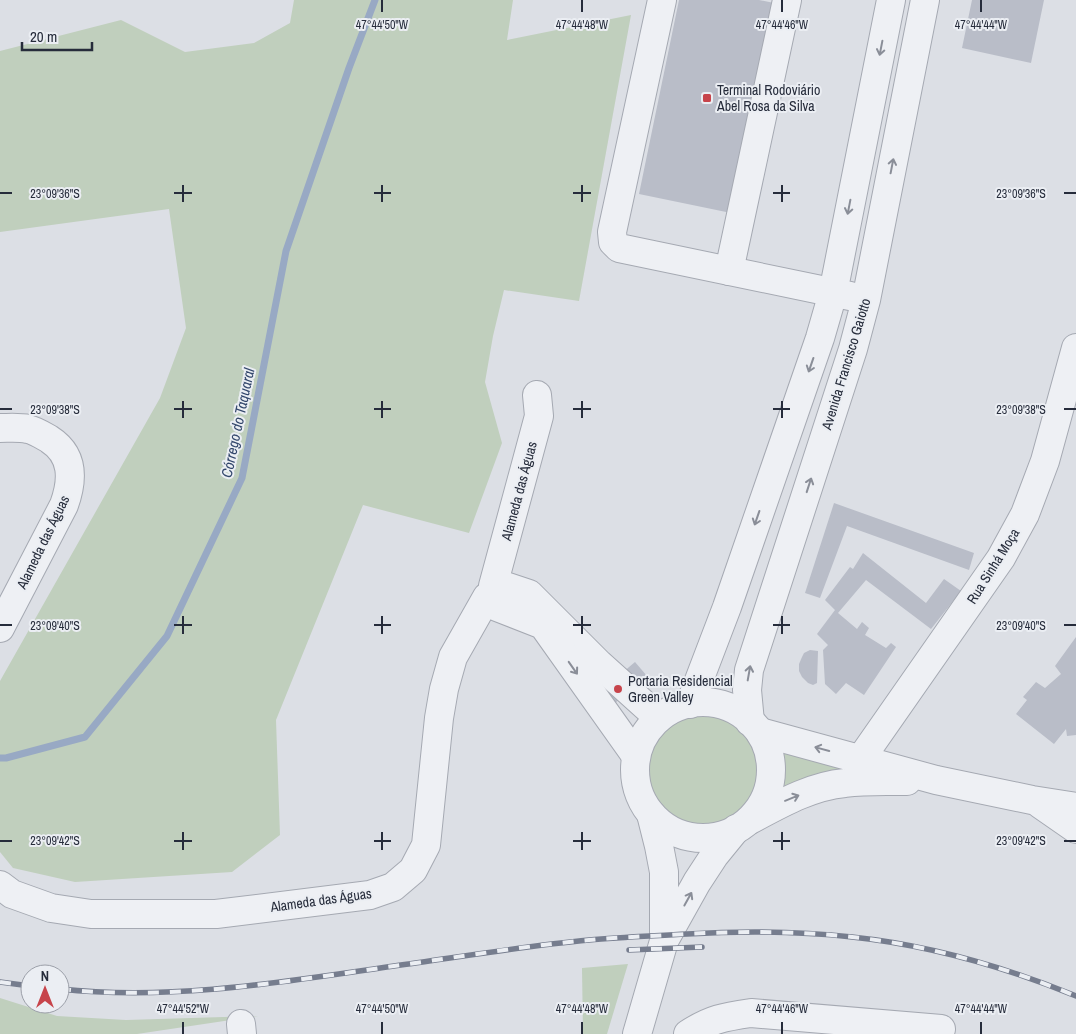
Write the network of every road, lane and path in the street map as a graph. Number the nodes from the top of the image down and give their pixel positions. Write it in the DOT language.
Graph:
graph roads {
  1 [pos="662,0"];
  2 [pos="787,0"];
  3 [pos="891,0"];
  4 [pos="896,0"];
  5 [pos="924,3"];
  6 [pos="729,271"];
  7 [pos="833,292"];
  8 [pos="866,300"];
  9 [pos="1076,348"];
  10 [pos="537,395"];
  11 [pos="0,428"];
  12 [pos="496,594"];
  13 [pos="0,628"];
  14 [pos="690,704"];
  15 [pos="660,718"];
  16 [pos="755,727"];
  17 [pos="636,756"];
  18 [pos="860,760"];
  19 [pos="936,780"];
  20 [pos="1032,800"];
  21 [pos="1076,807"];
  22 [pos="650,814"];
  23 [pos="742,825"];
  24 [pos="1076,830"];
  25 [pos="0,886"];
  26 [pos="664,942"];
  27 [pos="941,1028"];
  28 [pos="637,1034"];
  29 [pos="688,1034"];
  1 -- 6 [label="street"];
  2 -- 6 [label="street"];
  3 -- 7 [label="street, one-way"];
  4 -- 5 [label="street"];
  8 -- 5 [label="street, Avenida Francisco Gaiotto, one-way"];
  6 -- 7 [label="street"];
  7 -- 8 [label="street"];
  7 -- 14 [label="street, one-way"];
  16 -- 8 [label="street, Avenida Francisco Gaiotto, one-way"];
  9 -- 18 [label="street, Rua Sinhá Moça"];
  10 -- 12 [label="street, Alameda das Águas"];
  11 -- 13 [label="street, Alameda das Águas"];
  12 -- 15 [label="street"];
  12 -- 17 [label="street, one-way"];
  12 -- 25 [label="street, Alameda das Águas"];
  14 -- 15 [label="street"];
  14 -- 16 [label="street"];
  15 -- 17 [label="street"];
  18 -- 16 [label="street, one-way"];
  16 -- 23 [label="street"];
  17 -- 22 [label="street"];
  18 -- 19 [label="street"];
  19 -- 20 [label="street"];
  23 -- 19 [label="street, one-way"];
  20 -- 21 [label="street"];
  20 -- 24 [label="street"];
  22 -- 23 [label="street"];
  22 -- 26 [label="street"];
  26 -- 23 [label="street, one-way"];
  26 -- 28 [label="street"];
  27 -- 29 [label="street"];
}
